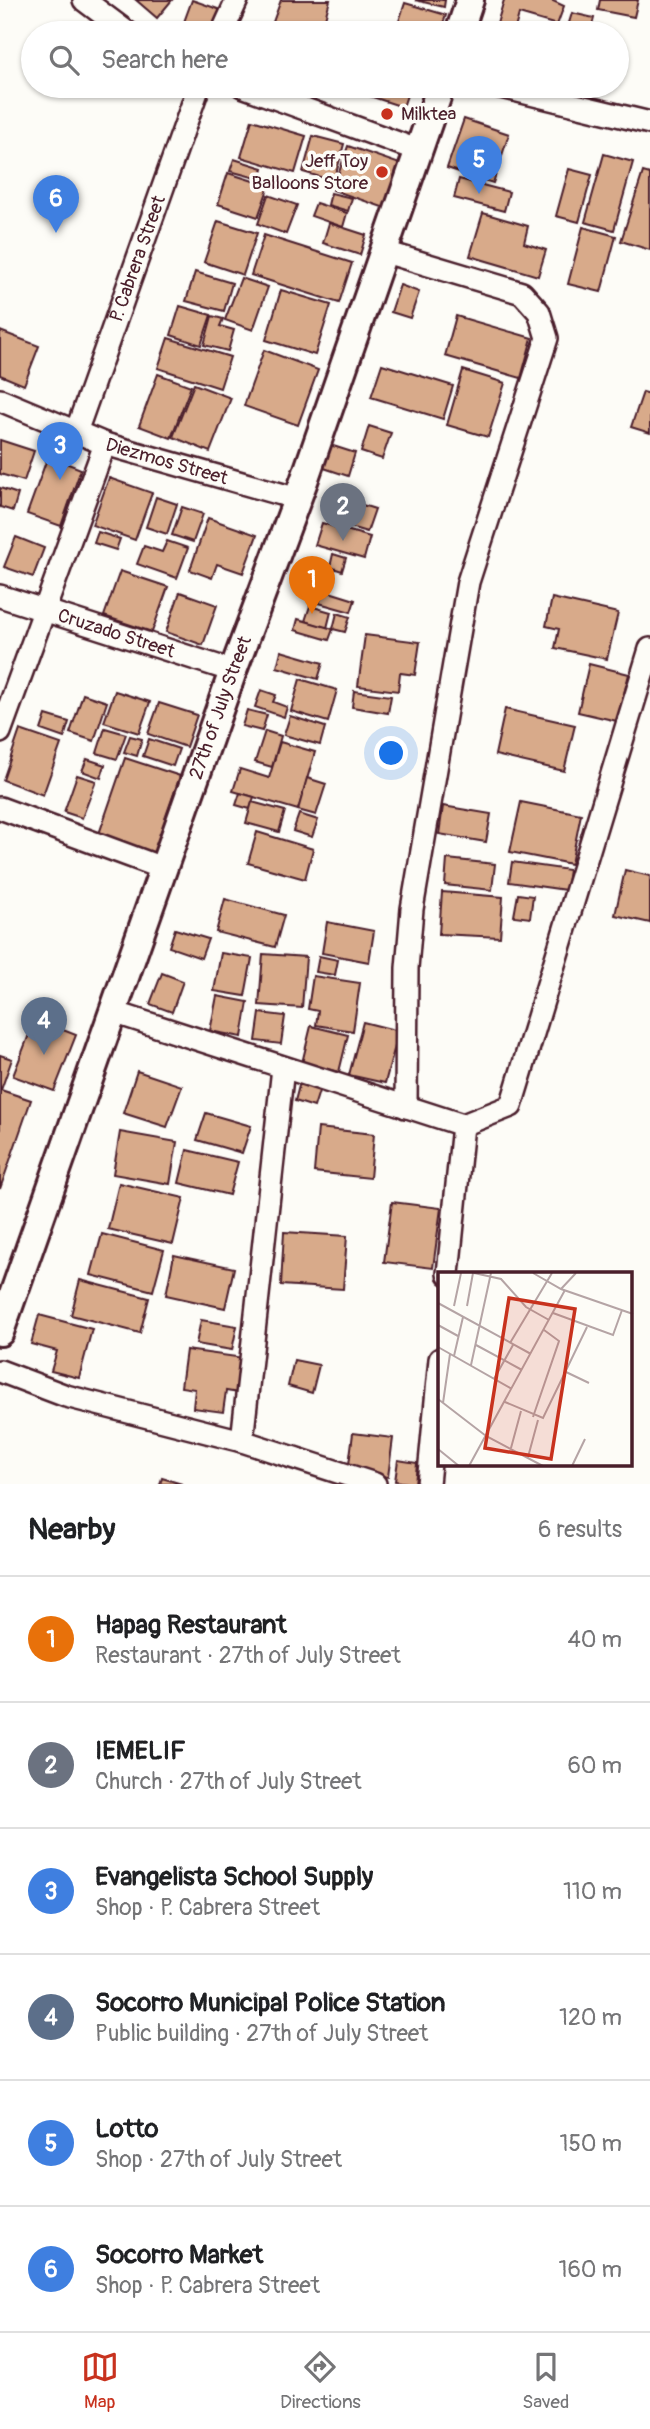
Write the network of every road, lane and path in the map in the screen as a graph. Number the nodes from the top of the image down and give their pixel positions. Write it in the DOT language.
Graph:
graph roads {
  1 [pos="84,0"];
  2 [pos="237,0"];
  3 [pos="470,0"];
  4 [pos="112,21"];
  5 [pos="227,21"];
  6 [pos="463,21"];
  7 [pos="195,98"];
  8 [pos="276,98"];
  9 [pos="437,98"];
  10 [pos="547,98"];
  11 [pos="650,123"];
  12 [pos="420,151"];
  13 [pos="385,252"];
  14 [pos="0,400"];
  15 [pos="76,432"];
  16 [pos="104,444"];
  17 [pos="298,499"];
  18 [pos="0,596"];
  19 [pos="41,611"];
  20 [pos="650,649"];
  21 [pos="233,671"];
  22 [pos="0,732"];
  23 [pos="0,808"];
  24 [pos="165,869"];
  25 [pos="113,1012"];
  26 [pos="283,1068"];
  27 [pos="406,1107"];
  28 [pos="463,1125"];
  29 [pos="448,1272"];
  30 [pos="0,1332"];
  31 [pos="0,1371"];
  32 [pos="438,1380"];
  33 [pos="242,1441"];
  34 [pos="375,1484"];
  35 [pos="428,1484"];
  1 -- 4 [label="street"];
  2 -- 5 [label="street"];
  3 -- 6 [label="street"];
  7 -- 15 [label="street, P. Cabrera Street"];
  8 -- 12 [label="street"];
  9 -- 12 [label="street, 27th of July Street"];
  10 -- 11 [label="street"];
  12 -- 13 [label="street, 27th of July Street"];
  13 -- 17 [label="street, 27th of July Street"];
  13 -- 27 [label="street"];
  14 -- 15 [label="street, Diezmos Street"];
  15 -- 16 [label="street, Diezmos Street"];
  16 -- 17 [label="street, Diezmos Street"];
  16 -- 19 [label="street"];
  17 -- 21 [label="street, 27th of July Street"];
  18 -- 19 [label="street, Cruzado Street"];
  19 -- 21 [label="street, Cruzado Street"];
  19 -- 22 [label="street"];
  20 -- 28 [label="street"];
  21 -- 24 [label="street, 27th of July Street"];
  23 -- 24 [label="street"];
  24 -- 25 [label="street, 27th of July Street"];
  25 -- 26 [label="street"];
  25 -- 30 [label="street, 27th of July Street"];
  26 -- 27 [label="street"];
  26 -- 33 [label="street"];
  27 -- 28 [label="street"];
  28 -- 29 [label="street"];
  31 -- 33 [label="street"];
  32 -- 35 [label="street"];
  33 -- 34 [label="street"];
}
